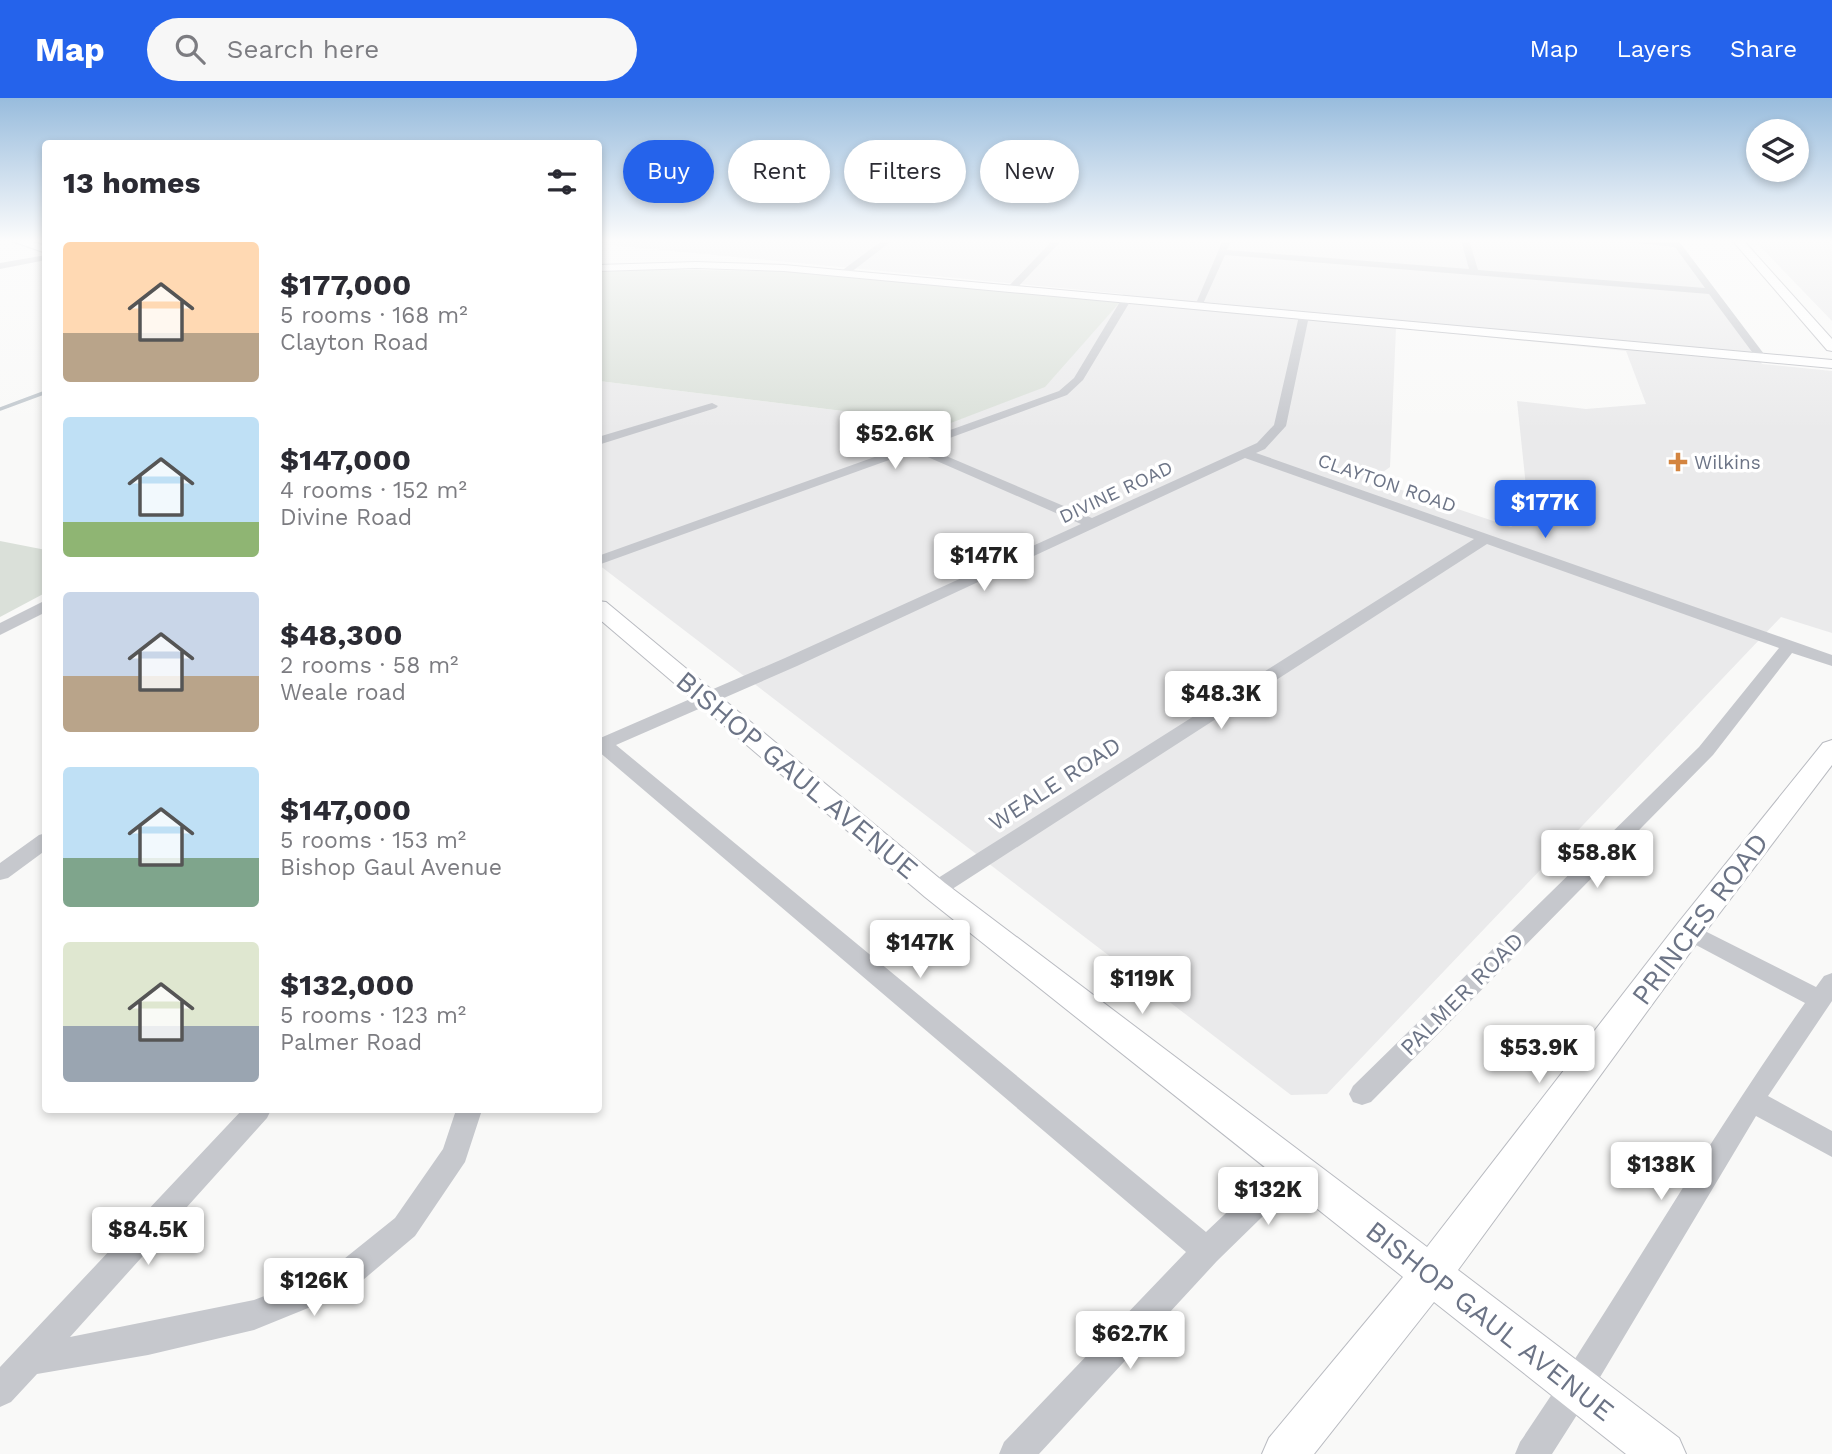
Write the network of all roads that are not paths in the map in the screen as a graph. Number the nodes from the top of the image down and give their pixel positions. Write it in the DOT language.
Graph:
graph roads {
  1 [pos="1124,303"];
  2 [pos="1164,303"];
  3 [pos="1197,303"];
  4 [pos="1720,303"];
  5 [pos="1794,303"];
  6 [pos="1196,306"];
  7 [pos="1304,316"];
  8 [pos="1832,346"];
  9 [pos="1762,358"];
  10 [pos="1832,364"];
  11 [pos="712,406"];
  12 [pos="602,440"];
  13 [pos="915,447"];
  14 [pos="1246,454"];
  15 [pos="1093,524"];
  16 [pos="1486,538"];
  17 [pos="602,560"];
  18 [pos="42,607"];
  19 [pos="602,610"];
  20 [pos="0,630"];
  21 [pos="1788,647"];
  22 [pos="1832,661"];
  23 [pos="706,700"];
  24 [pos="602,745"];
  25 [pos="602,746"];
  26 [pos="1832,748"];
  27 [pos="42,843"];
  28 [pos="0,873"];
  29 [pos="934,890"];
  30 [pos="1689,931"];
  31 [pos="1825,990"];
  32 [pos="1362,1094"];
  33 [pos="1751,1100"];
  34 [pos="255,1113"];
  35 [pos="468,1113"];
  36 [pos="1832,1145"];
  37 [pos="1293,1168"];
  38 [pos="1207,1251"];
  39 [pos="1430,1275"];
  40 [pos="29,1360"];
  41 [pos="1576,1388"];
  42 [pos="0,1391"];
  43 [pos="1016,1454"];
  44 [pos="1285,1454"];
  45 [pos="1532,1454"];
  46 [pos="1663,1454"];
  1 -- 13 [label="street"];
  2 -- 6 [label="main road"];
  3 -- 6 [label="street"];
  4 -- 9 [label="street"];
  5 -- 8 [label="main road"];
  6 -- 7 [label="main road"];
  7 -- 9 [label="main road"];
  7 -- 14 [label="street, DIVINE ROAD"];
  9 -- 10 [label="main road"];
  11 -- 12 [label="street"];
  13 -- 15 [label="street"];
  13 -- 17 [label="street"];
  14 -- 15 [label="street, DIVINE ROAD"];
  14 -- 16 [label="street, CLAYTON ROAD"];
  15 -- 23 [label="street, DIVINE ROAD"];
  16 -- 21 [label="street, CLAYTON ROAD"];
  16 -- 29 [label="street, WEALE ROAD"];
  18 -- 20 [label="street"];
  19 -- 23 [label="main road, BISHOP GAUL AVENUE"];
  21 -- 22 [label="street, CLAYTON ROAD"];
  21 -- 32 [label="street, PALMER ROAD"];
  23 -- 24 [label="street"];
  23 -- 29 [label="main road, BISHOP GAUL AVENUE"];
  25 -- 38 [label="street"];
  26 -- 30 [label="main road, PRINCES ROAD"];
  27 -- 28 [label="street"];
  29 -- 37 [label="main road, BISHOP GAUL AVENUE"];
  30 -- 31 [label="street"];
  30 -- 39 [label="main road, PRINCES ROAD"];
  31 -- 33 [label="street"];
  33 -- 36 [label="street"];
  33 -- 41 [label="street"];
  34 -- 40 [label="street"];
  35 -- 40 [label="street"];
  37 -- 38 [label="street"];
  37 -- 39 [label="main road, BISHOP GAUL AVENUE"];
  38 -- 43 [label="street"];
  39 -- 41 [label="main road, BISHOP GAUL AVENUE"];
  39 -- 44 [label="main road, PRINCES ROAD"];
  40 -- 42 [label="street"];
  41 -- 45 [label="street"];
  41 -- 46 [label="main road, BISHOP GAUL AVENUE"];
}
